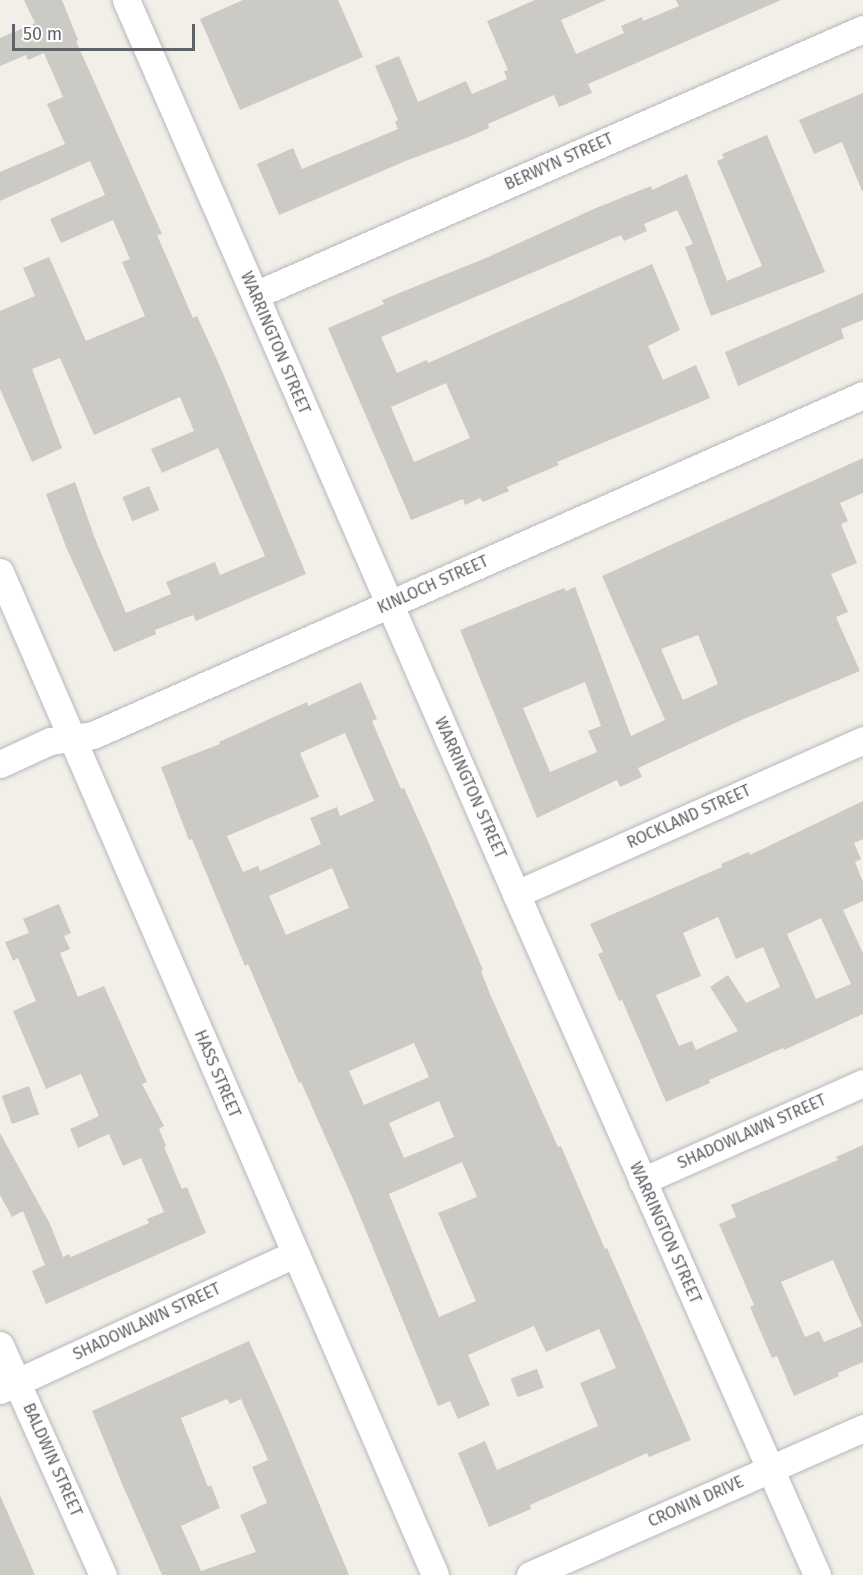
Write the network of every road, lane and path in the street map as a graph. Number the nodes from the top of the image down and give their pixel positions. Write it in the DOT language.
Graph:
graph roads {
  1 [pos="126,0"];
  2 [pos="863,29"];
  3 [pos="255,295"];
  4 [pos="863,395"];
  5 [pos="0,572"];
  6 [pos="389,605"];
  7 [pos="71,737"];
  8 [pos="863,740"];
  9 [pos="0,764"];
  10 [pos="516,894"];
  11 [pos="863,1083"];
  12 [pos="642,1181"];
  13 [pos="295,1254"];
  14 [pos="0,1345"];
  15 [pos="9,1386"];
  16 [pos="863,1428"];
  17 [pos="769,1470"];
  18 [pos="103,1575"];
  19 [pos="435,1575"];
  20 [pos="530,1575"];
  21 [pos="817,1575"];
  1 -- 3 [label="street, WARRINGTON STREET"];
  2 -- 3 [label="street, BERWYN STREET"];
  3 -- 6 [label="street, WARRINGTON STREET"];
  4 -- 6 [label="street, KINLOCH STREET"];
  5 -- 7 [label="street, HASS STREET"];
  6 -- 7 [label="street, KINLOCH STREET"];
  6 -- 10 [label="street, WARRINGTON STREET"];
  7 -- 9 [label="street, KINLOCH STREET"];
  7 -- 13 [label="street, HASS STREET"];
  8 -- 10 [label="street, ROCKLAND STREET"];
  10 -- 12 [label="street, WARRINGTON STREET"];
  11 -- 12 [label="street, SHADOWLAWN STREET"];
  12 -- 17 [label="street, WARRINGTON STREET"];
  13 -- 15 [label="street, SHADOWLAWN STREET"];
  13 -- 19 [label="street, HASS STREET"];
  14 -- 15 [label="street, BALDWIN STREET"];
  15 -- 18 [label="street, BALDWIN STREET"];
  16 -- 17 [label="street, CRONIN DRIVE"];
  17 -- 20 [label="street, CRONIN DRIVE"];
  17 -- 21 [label="street, WARRINGTON STREET"];
}
